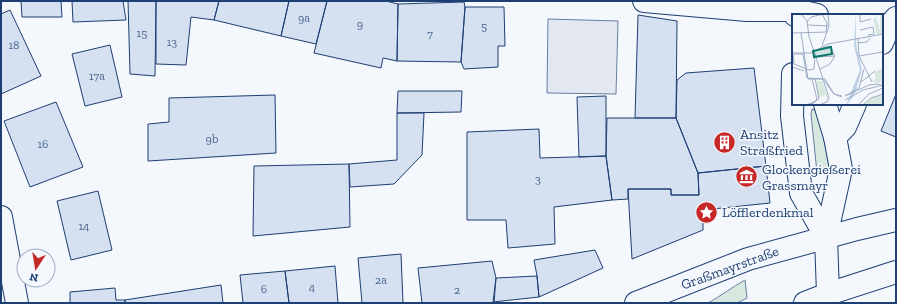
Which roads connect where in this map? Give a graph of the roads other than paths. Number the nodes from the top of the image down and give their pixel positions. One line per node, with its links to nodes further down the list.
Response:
1 (644, 1): 2 (main road)
2 (795, 10): 3 (main road)
3 (813, 14)
4 (792, 105): 10 (main road)
5 (825, 105): 7 (main road)
6 (855, 105): 7 (main road)
7 (835, 137): 10 (main road)
8 (1, 217): 13 (main road)
9 (896, 220): 10 (main road, Graßmayrstraße)
10 (826, 237): 12 (main road); 14 (main road, Graßmayrstraße)
11 (896, 272): 12 (main road)
12 (828, 294): 15 (main road)
13 (18, 303)
14 (636, 303)
15 (805, 303)

